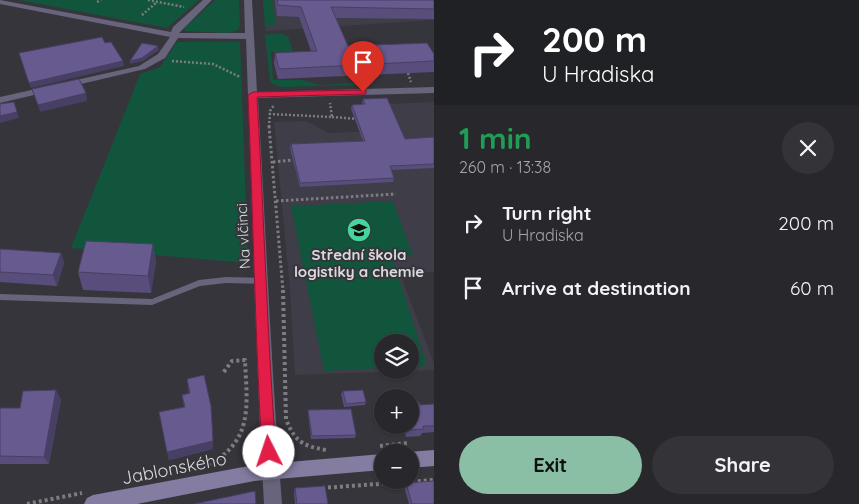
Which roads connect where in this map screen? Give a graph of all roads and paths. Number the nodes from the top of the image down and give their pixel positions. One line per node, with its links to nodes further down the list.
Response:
1 (100, 0): 7 (path)
2 (148, 0): 5 (path)
3 (208, 0): 8 (street)
4 (248, 0): 11 (street, Na vlčinci)
5 (158, 1): 8 (path); 9 (path)
6 (0, 2): 10 (street)
7 (97, 2)
8 (197, 10): 10 (street)
9 (142, 15)
10 (175, 35): 11 (street); 12 (street)
11 (249, 36): 15 (street, Na vlčinci)
12 (157, 61): 15 (path); 18 (street)
13 (408, 73): 14 (path)
14 (403, 84)
15 (252, 89): 16 (street); 27 (street, Na vlčinci)
16 (434, 90)
17 (329, 98): 21 (path)
18 (0, 100)
19 (278, 102): 20 (path)
20 (269, 114): 21 (path); 24 (path)
21 (332, 117): 22 (path)
22 (360, 120)
23 (293, 160): 24 (path)
24 (273, 162): 26 (path)
25 (396, 194): 26 (path)
26 (276, 201): 32 (path)
27 (262, 281): 28 (lane); 37 (street, Na vlčinci)
28 (0, 297)
29 (223, 372): 36 (path)
30 (415, 443): 31 (path)
31 (402, 444)
32 (331, 450)
33 (434, 458): 34 (street)
34 (419, 459)
35 (374, 463): 37 (street, Jablonského)
36 (202, 467)
37 (270, 471): 40 (street, Jablonského); 42 (street, Na vlčinci)
38 (434, 480): 39 (path)
39 (312, 488)
40 (93, 498): 41 (path)
41 (27, 504)
42 (274, 504)

